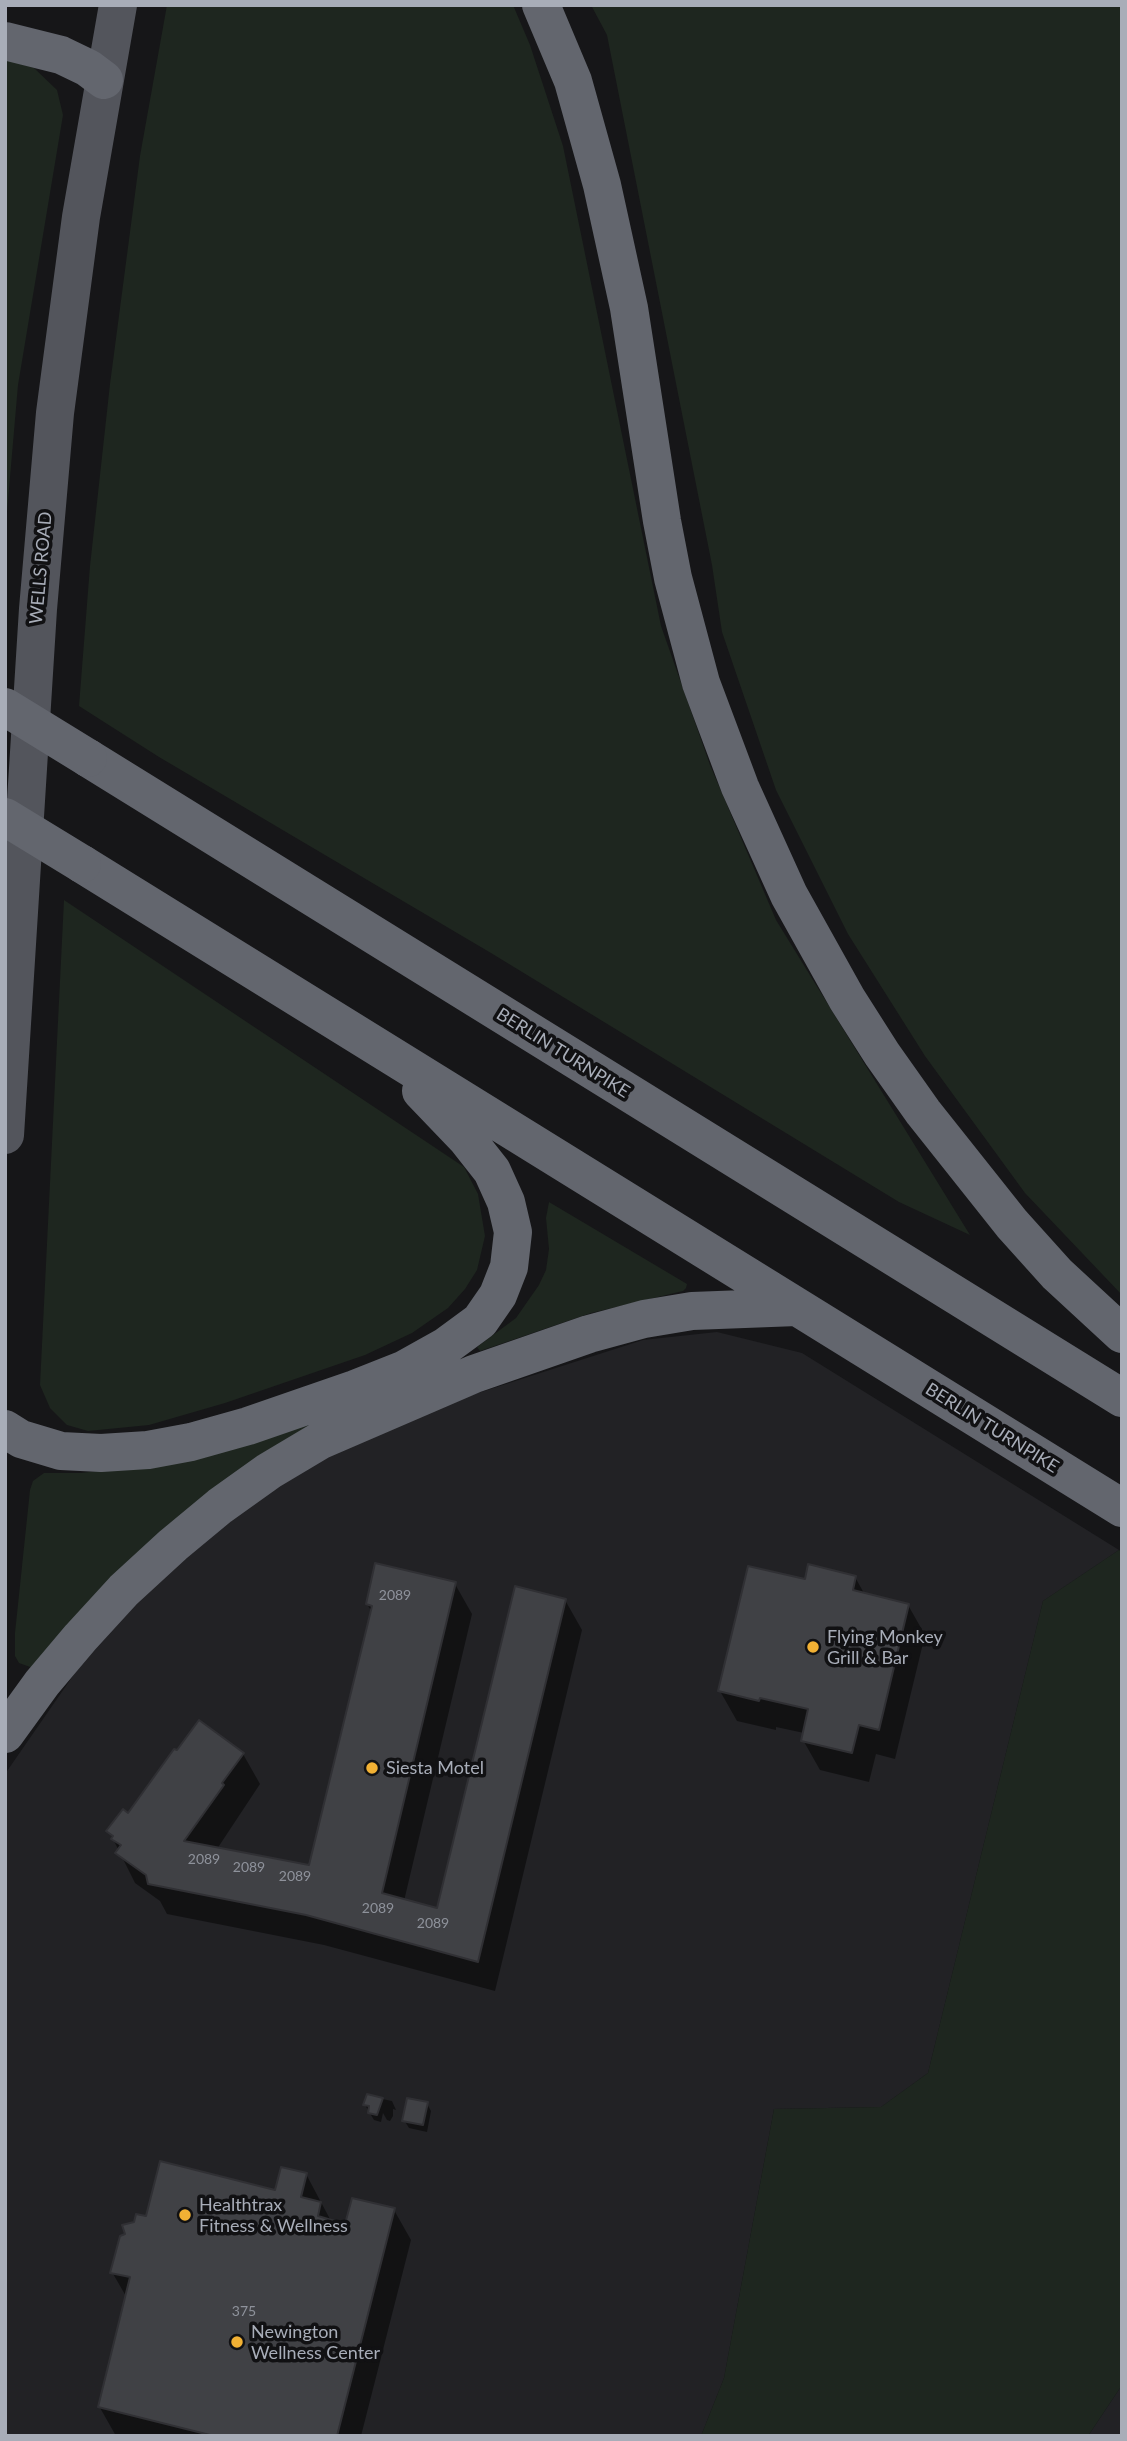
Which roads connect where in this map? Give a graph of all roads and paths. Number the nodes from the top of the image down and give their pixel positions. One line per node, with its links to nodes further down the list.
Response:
1 (118, 5): 4 (main road, WELLS ROAD)
2 (541, 5): 10 (highway)
3 (5, 41): 4 (highway)
4 (104, 80): 8 (main road, WELLS ROAD)
5 (5, 707): 12 (highway, BERLIN TURNPIKE, bridge)
6 (5, 817): 7 (highway, BERLIN TURNPIKE, bridge)
7 (371, 1044): 9 (highway, BERLIN TURNPIKE); 11 (highway)
8 (5, 1135)
9 (797, 1307): 11 (highway); 14 (highway, BERLIN TURNPIKE)
10 (1122, 1334)
11 (410, 1384): 13 (highway); 15 (highway)
12 (1122, 1398)
13 (5, 1429)
14 (1122, 1508)
15 (5, 1734)

